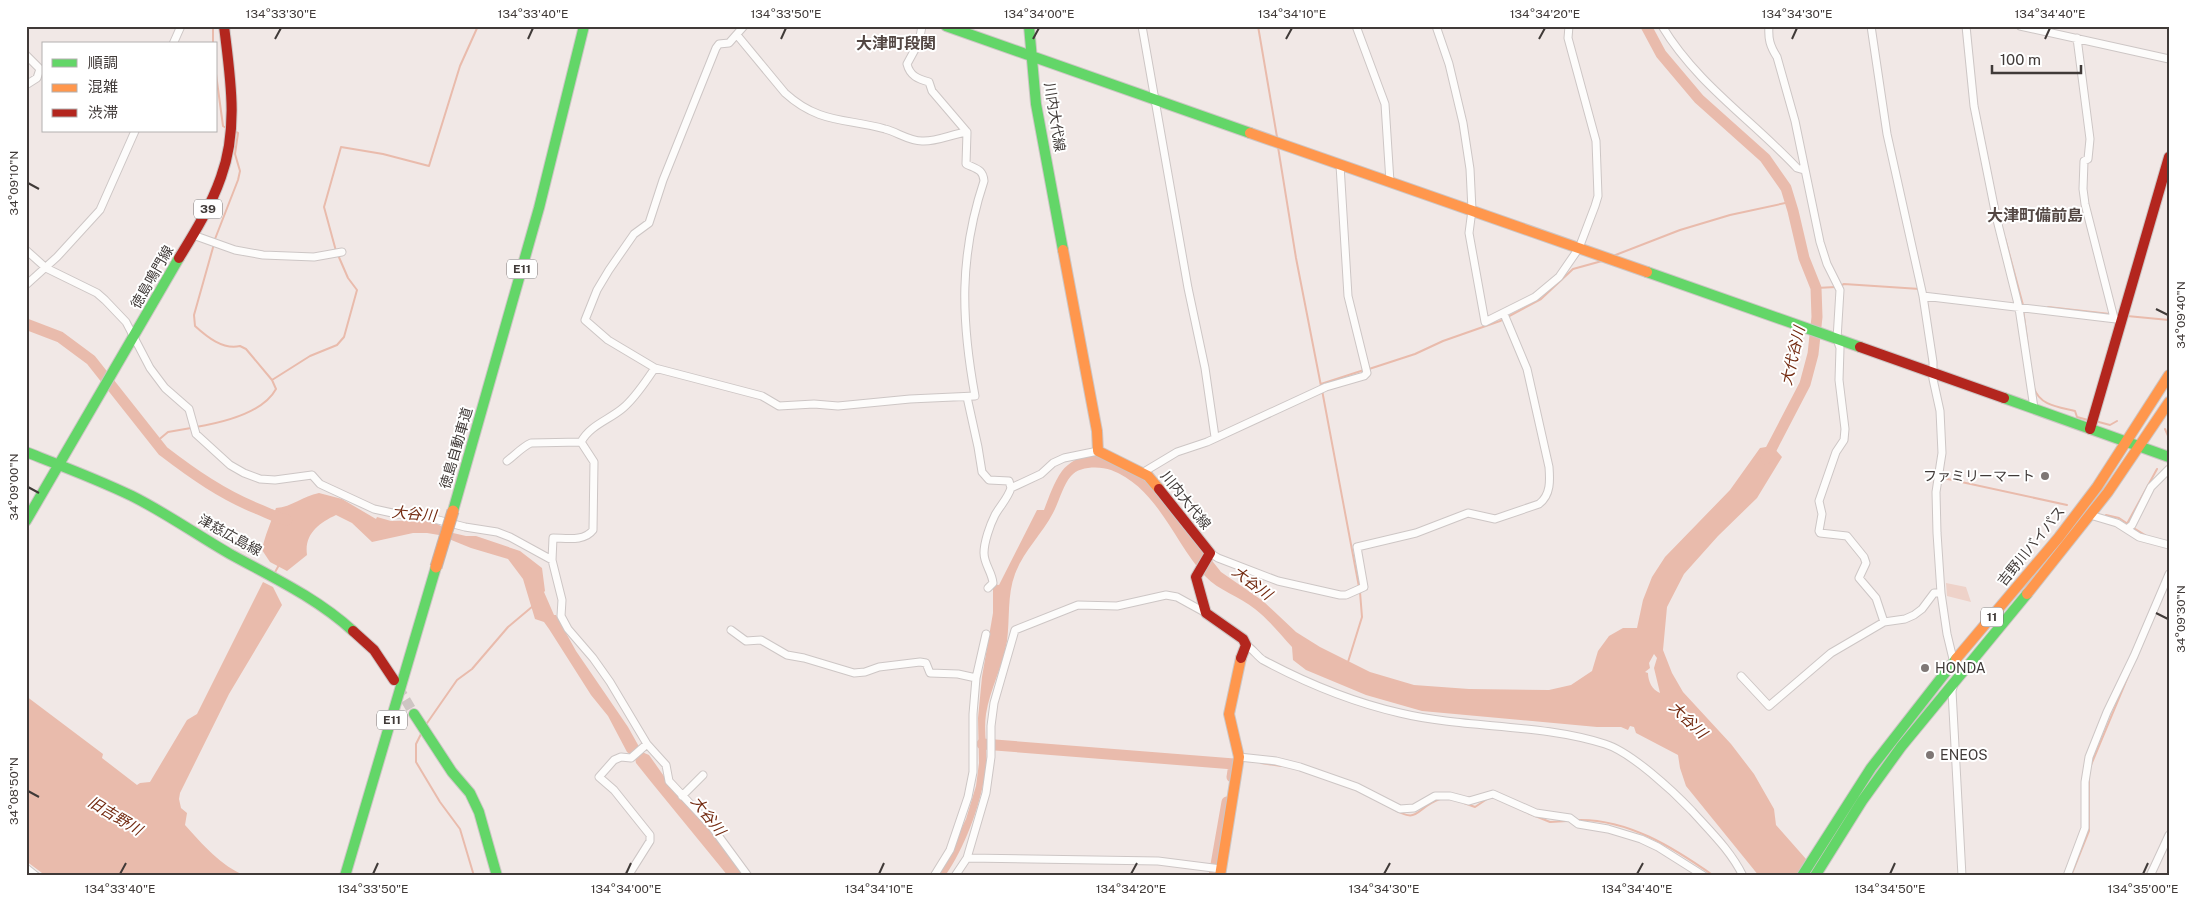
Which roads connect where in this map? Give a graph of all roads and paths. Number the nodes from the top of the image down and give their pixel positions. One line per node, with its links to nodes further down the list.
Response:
1 (181, 26): 19 (street)
2 (224, 26): 32 (main road, 徳島鳴門線 / 39)
3 (584, 26): 92 (main road, 徳島自動車道 / E11, bridge)
4 (744, 26): 17 (street)
5 (922, 26): 26 (street)
6 (946, 26): 21 (main road)
7 (1029, 26): 21 (main road, 川内大代線)
8 (1142, 26): 24 (street)
9 (1356, 26): 30 (street)
10 (1436, 26): 31 (street)
11 (1569, 26): 33 (street)
12 (1769, 26): 29 (street)
13 (1871, 26): 38 (street)
14 (1966, 26): 39 (street)
15 (2020, 26): 18 (street)
16 (1663, 27): 29 (street)
17 (738, 35): 26 (street); 44 (street)
18 (2077, 38): 22 (street); 41 (street)
19 (174, 42)
20 (26, 55): 23 (street)
21 (1032, 57): 24 (main road); 55 (main road, 川内大代線)
22 (2169, 59)
23 (26, 85)
24 (1155, 99): 28 (main road); 51 (street)
25 (135, 132): 36 (street)
26 (967, 132): 47 (street)
27 (2169, 157): 41 (main road)
28 (1340, 165): 30 (main road); 51 (street)
29 (1804, 170): 43 (street)
30 (1390, 182): 31 (main road)
31 (1472, 210): 33 (main road); 40 (street)
32 (193, 234): 35 (street); 42 (main road, 徳島鳴門線 / 39)
33 (1579, 248): 40 (street); 43 (main road)
34 (26, 250): 36 (street)
35 (338, 253)
36 (46, 268): 37 (street); 42 (street)
37 (26, 285)
38 (1923, 296): 39 (street); 45 (street)
39 (2019, 308): 41 (street); 49 (street)
40 (1504, 314): 67 (street)
41 (2117, 320): 50 (main road)
42 (135, 336): 59 (main road, 徳島鳴門線 / 39); 68 (street)
43 (1834, 337): 45 (main road); 73 (street)
44 (655, 368): 47 (street); 52 (street)
45 (1932, 372): 49 (main road); 71 (street)
46 (2169, 375): 53 (main road, 吉野川バイパス / 11)
47 (967, 397): 62 (street)
48 (2169, 402): 54 (main road, 吉野川バイパス / 11)
49 (2034, 408): 50 (main road)
50 (2090, 429): 53 (main road)
51 (1215, 437): 61 (street)
52 (581, 442): 58 (street); 68 (street)
53 (2128, 442): 54 (main road); 77 (main road, 吉野川バイパス / 11)
54 (2141, 447): 57 (main road); 63 (main road, 吉野川バイパス / 11)
55 (1093, 451): 61 (main road, 川内大代線); 62 (street)
56 (26, 452): 59 (main road, 津慈広島線)
57 (2169, 457)
58 (507, 460)
59 (60, 464): 64 (main road, 徳島鳴門線 / 39); 81 (main road, 津慈広島線)
60 (2169, 469): 65 (street)
61 (1142, 473): 67 (main road, 川内大代線)
62 (1011, 488): 70 (street)
63 (2090, 515): 65 (street); 80 (main road, 吉野川バイパス / 11)
64 (26, 520)
65 (2129, 527): 66 (street)
66 (2169, 545)
67 (1209, 554): 72 (main road)
68 (552, 560): 83 (street)
69 (2169, 574): 104 (street)
70 (988, 588)
71 (1941, 593): 73 (street); 77 (street)
72 (1206, 613): 76 (main road); 88 (street)
73 (1884, 622): 78 (street)
74 (731, 630): 79 (street)
75 (986, 634): 79 (street)
76 (1246, 645): 84 (main road); 100 (street)
77 (1949, 668): 80 (street); 89 (main road, 吉野川バイパス / 11)
78 (1741, 676)
79 (976, 678): 97 (street)
80 (1957, 678): 89 (main road, 吉野川バイパス / 11); 103 (street)
81 (394, 680)
82 (414, 714): 94 (main road)
83 (644, 746): 86 (street); 95 (street)
84 (1239, 757): 91 (main road); 99 (street)
85 (703, 775): 86 (street)
86 (682, 796): 96 (street)
87 (2169, 835): 105 (street)
88 (966, 858): 91 (street); 98 (street)
89 (1818, 861): 101 (main road, 吉野川バイパス / 11); 102 (main road, 吉野川バイパス / 11)
90 (26, 868): 93 (street)
91 (1220, 873)
92 (346, 874)
93 (36, 876)
94 (497, 876)
95 (628, 876)
96 (748, 876)
97 (934, 876)
98 (955, 876)
99 (1704, 876)
100 (1743, 876)
101 (1802, 876)
102 (1815, 876)
103 (1962, 876)
104 (2067, 876)
105 (2150, 876)

